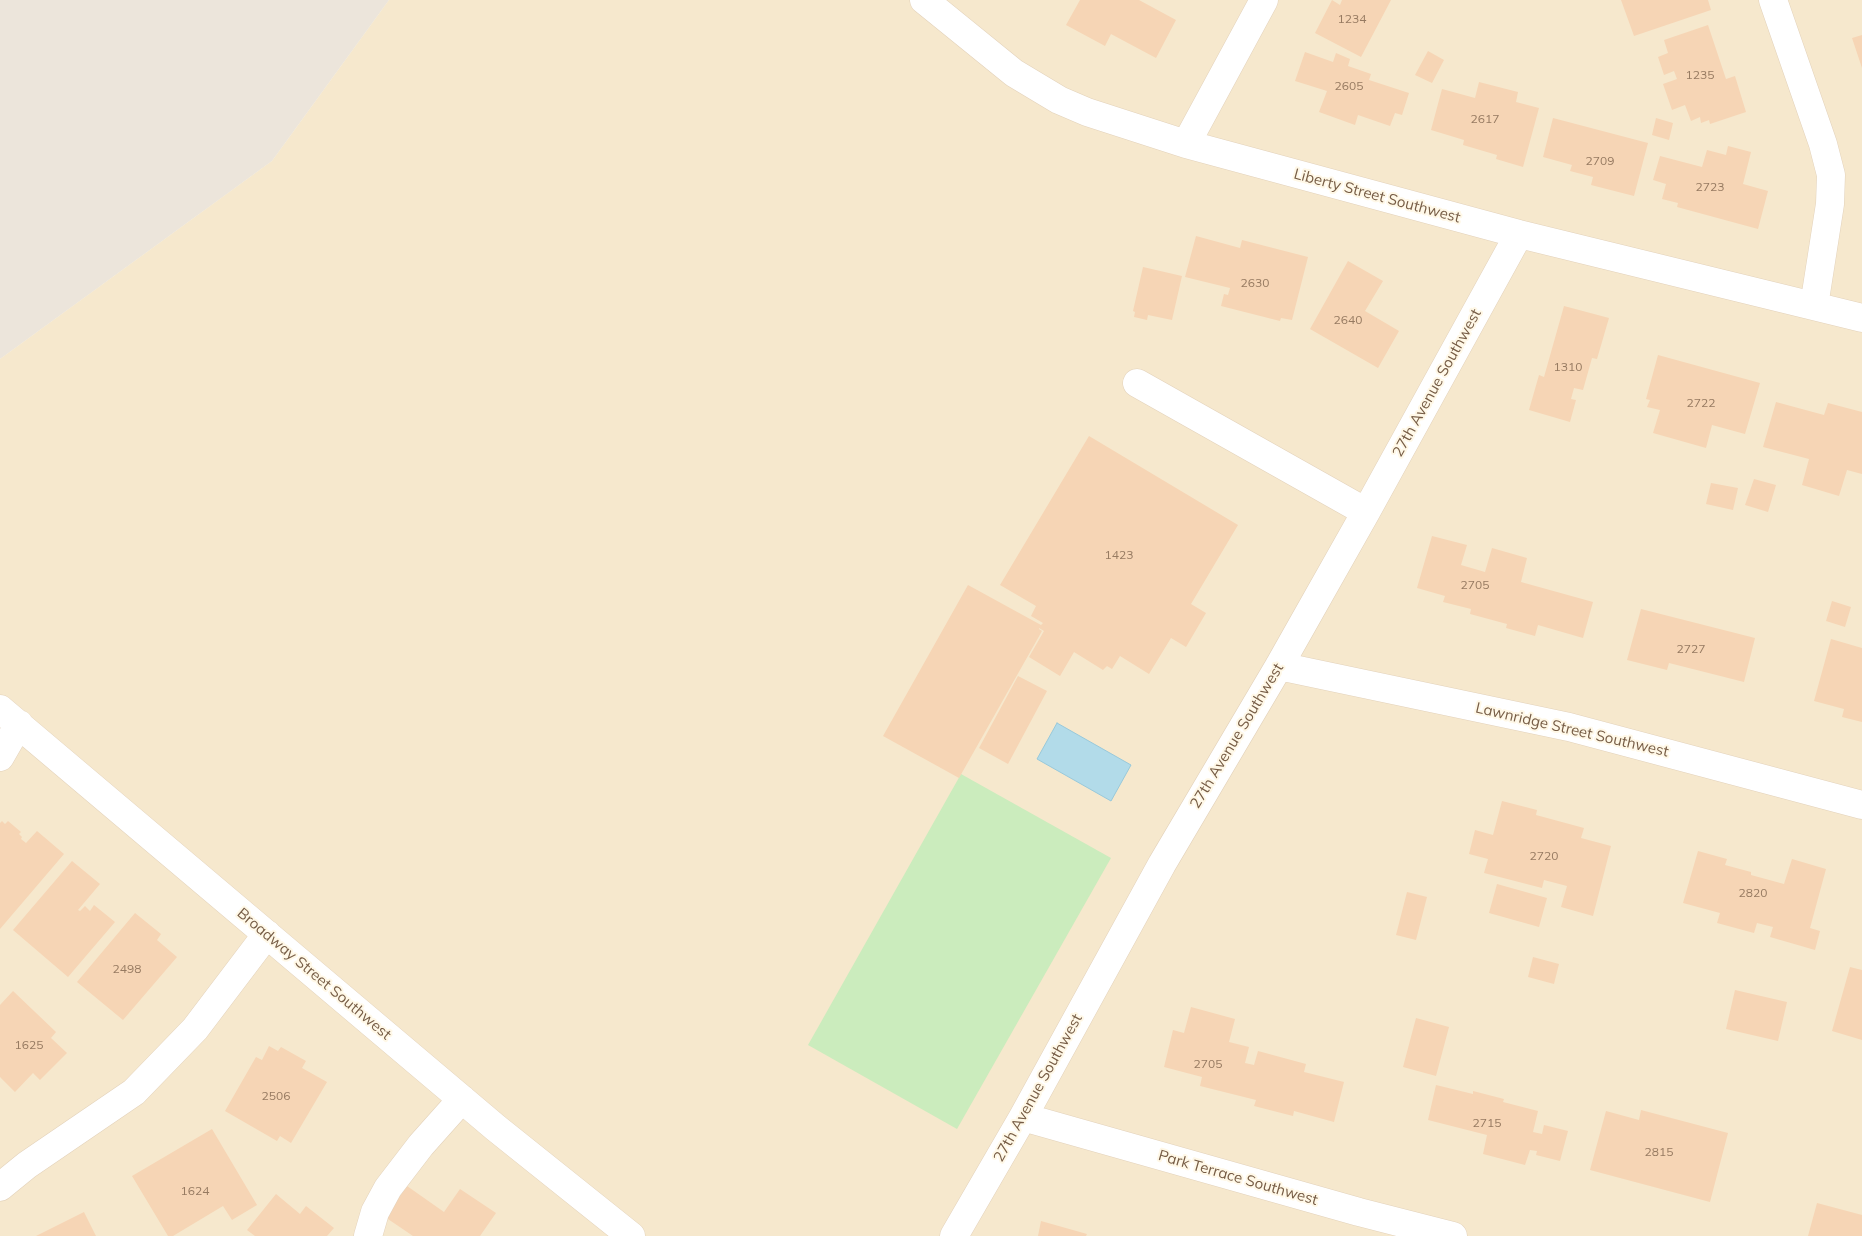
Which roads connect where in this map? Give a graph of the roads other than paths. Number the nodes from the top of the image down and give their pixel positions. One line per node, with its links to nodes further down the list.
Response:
1 (924, 0): 4 (street, Liberty Street Southwest)
2 (1264, 0): 4 (street)
3 (1773, 0): 6 (street)
4 (1186, 144): 5 (street, Liberty Street Southwest)
5 (1519, 234): 6 (street, Liberty Street Southwest); 9 (street, 27th Avenue Southwest)
6 (1814, 306): 7 (street, Liberty Street Southwest)
7 (1862, 318)
8 (1137, 383): 9 (street)
9 (1366, 512): 10 (street, 27th Avenue Southwest)
10 (1279, 666): 13 (street, Lawnridge Street Southwest); 16 (street, 27th Avenue Southwest)
11 (9, 717): 12 (street); 14 (street, Broadway Street Southwest)
12 (0, 757)
13 (1862, 805)
14 (267, 934): 15 (street, Broadway Street Southwest); 17 (street)
15 (462, 1098): 18 (street); 19 (street, Broadway Street Southwest)
16 (1023, 1116): 20 (street, 27th Avenue Southwest); 21 (street, Park Terrace Southwest)
17 (0, 1187)
18 (368, 1236)
19 (630, 1236)
20 (954, 1236)
21 (1453, 1236)

